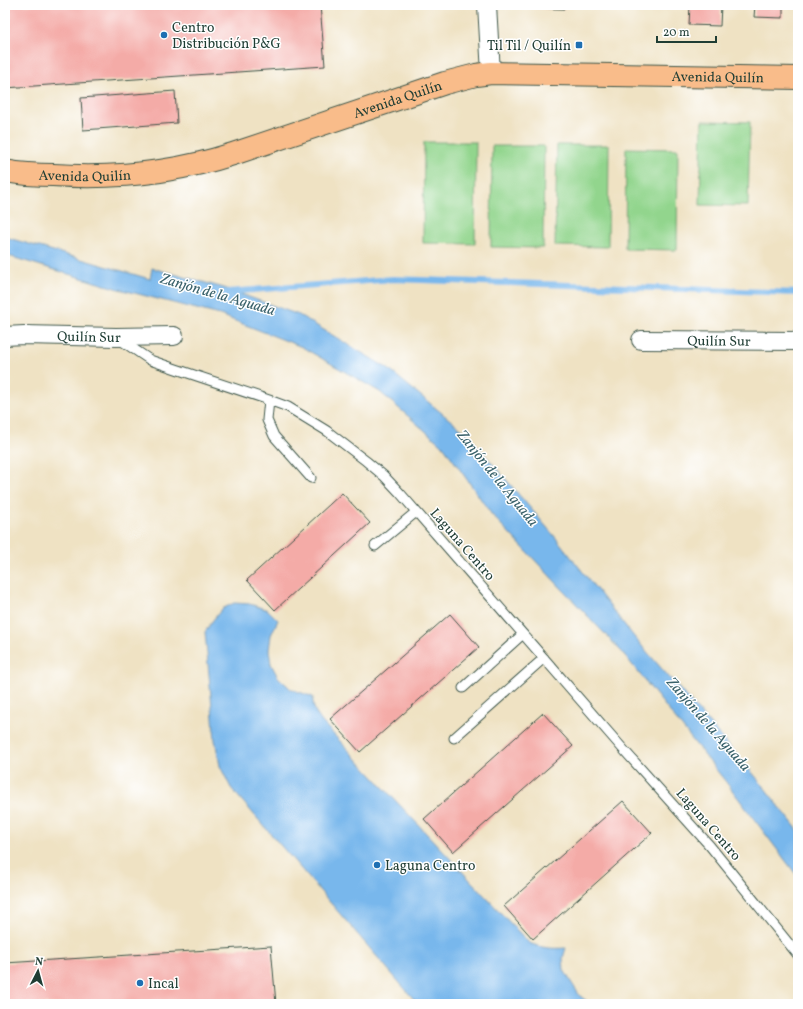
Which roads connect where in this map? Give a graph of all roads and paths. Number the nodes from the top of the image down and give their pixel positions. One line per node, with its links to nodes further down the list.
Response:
1 (487, 5): 2 (street)
2 (491, 73): 3 (main road, Avenida Quilín); 4 (main road, Avenida Quilín)
3 (798, 78)
4 (5, 171)
5 (5, 336): 7 (street, Quilín Sur)
6 (174, 336): 7 (street, Quilín Sur)
7 (116, 337): 10 (lane, Laguna Centro)
8 (641, 340): 9 (street, Quilín Sur)
9 (798, 341)
10 (269, 400): 11 (lane); 12 (lane, Laguna Centro)
11 (311, 478)
12 (416, 512): 13 (lane); 14 (lane, Laguna Centro)
13 (375, 546)
14 (523, 634): 15 (lane, Laguna Centro); 16 (lane)
15 (544, 658): 17 (lane); 18 (lane, Laguna Centro)
16 (463, 688)
17 (454, 738)
18 (798, 954)

